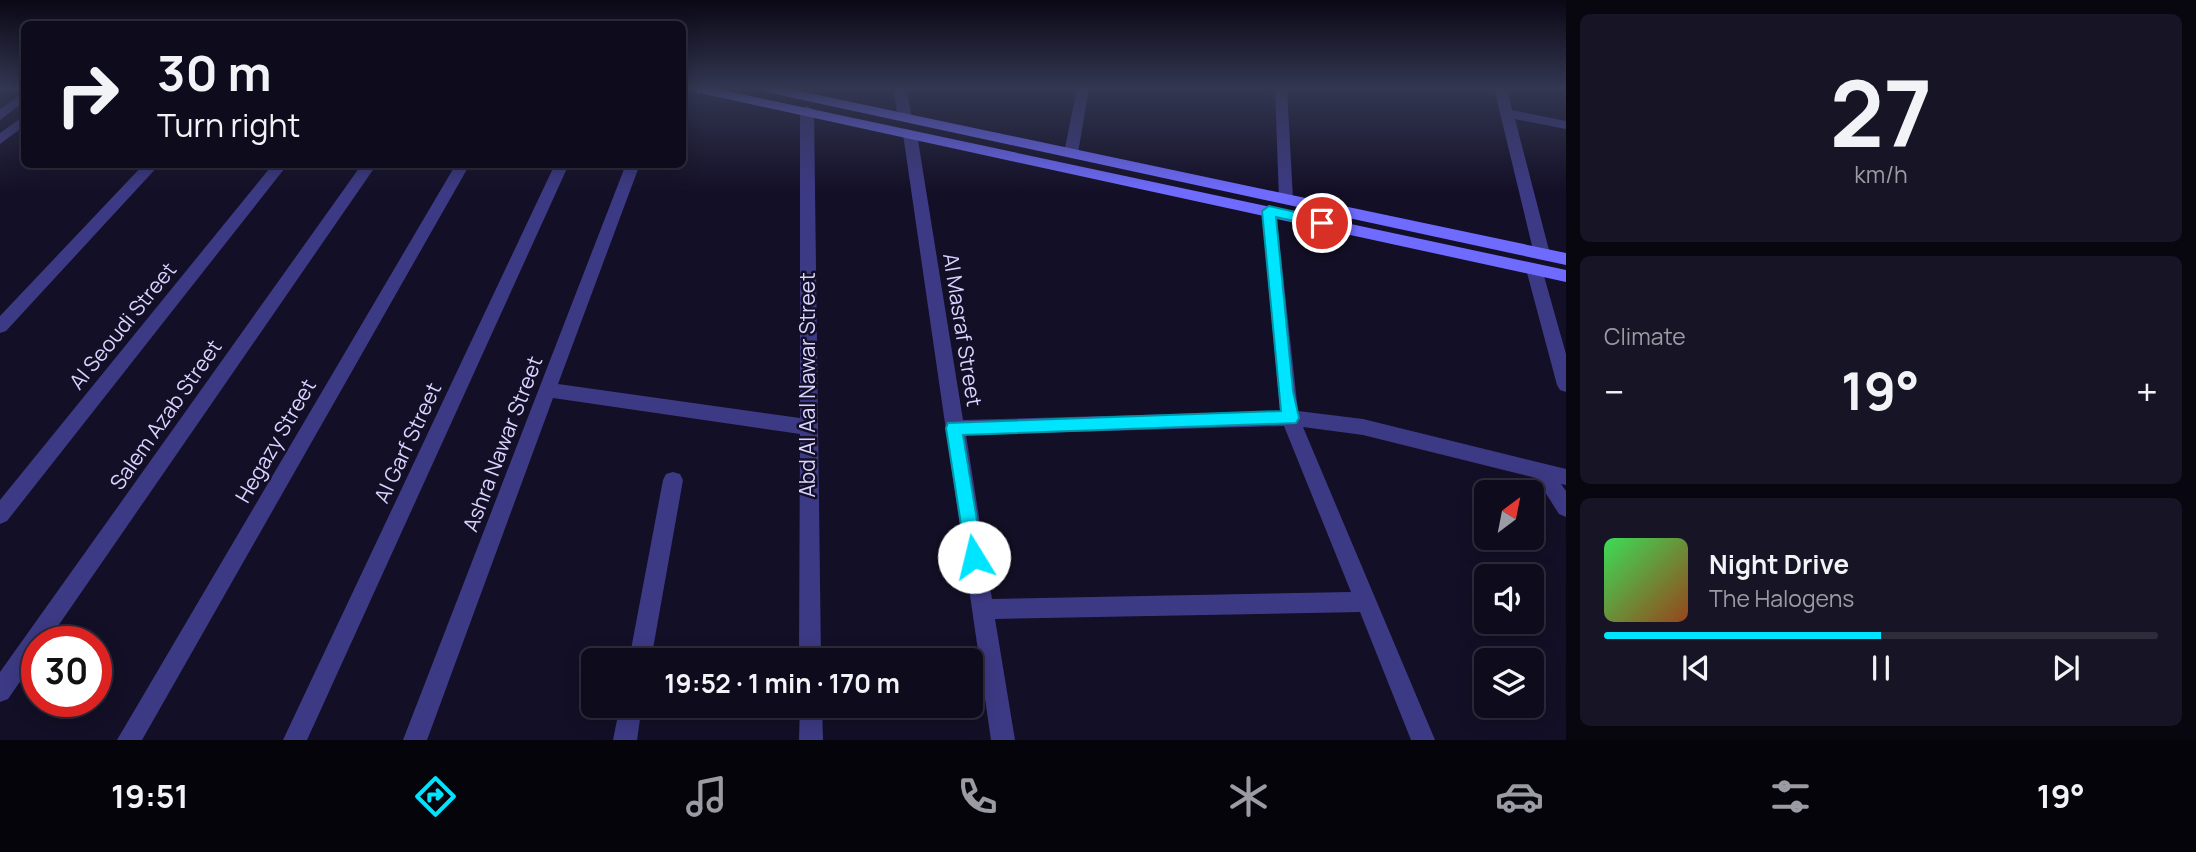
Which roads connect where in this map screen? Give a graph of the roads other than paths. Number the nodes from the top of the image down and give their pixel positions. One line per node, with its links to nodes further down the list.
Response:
1 (21, 123): 9 (street)
2 (807, 123): 26 (street, Abd Al Aal Nawar Street)
3 (891, 123): 8 (main road)
4 (898, 123): 8 (main road)
5 (1076, 123): 10 (street)
6 (1283, 123): 17 (street)
7 (1508, 123): 20 (street)
8 (907, 125): 10 (main road); 18 (main road); 27 (street, Al Masraf Street)
9 (0, 140)
10 (1070, 153): 17 (main road)
11 (149, 168): 22 (street)
12 (278, 168): 32 (street, Al Seoudi Street)
13 (367, 168): 37 (street, Salem Azab Street)
14 (461, 168): 40 (street, Hegazy Street)
15 (560, 168): 41 (street, Al Garf Street)
16 (631, 168): 24 (street, Ashra Nawar Street)
17 (1286, 199): 20 (main road)
18 (1269, 211): 20 (main road); 25 (street)
19 (1566, 259): 20 (main road)
20 (1538, 261): 21 (main road); 23 (street)
21 (1566, 276)
22 (0, 327)
23 (1566, 385)
24 (548, 390): 26 (street); 42 (street, Ashra Nawar Street)
25 (1290, 418): 27 (street); 28 (street); 33 (street)
26 (807, 427): 36 (street, Abd Al Aal Nawar Street)
27 (954, 428): 34 (street, Al Masraf Street)
28 (1542, 471): 29 (street); 31 (street)
29 (1566, 477)
30 (673, 480): 35 (street)
31 (1566, 508)
32 (0, 515)
33 (1366, 602): 34 (street); 46 (street)
34 (982, 609): 45 (street, Al Masraf Street)
35 (642, 648)
36 (810, 648)
37 (0, 691)
38 (629, 718): 43 (street)
39 (811, 718): 44 (street)
40 (129, 740)
41 (295, 740)
42 (415, 740)
43 (625, 740)
44 (811, 740)
45 (1003, 740)
46 (1423, 740)

